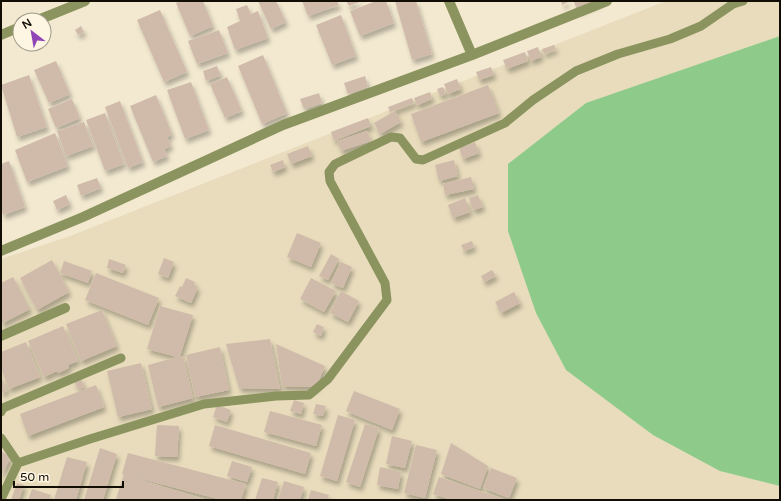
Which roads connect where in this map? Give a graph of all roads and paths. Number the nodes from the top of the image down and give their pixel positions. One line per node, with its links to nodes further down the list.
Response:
1 (85, 1): 5 (street)
2 (449, 1): 8 (street)
3 (607, 1): 8 (street)
4 (743, 1): 15 (lane)
5 (52, 14)
6 (12, 30): 7 (street)
7 (1, 35)
8 (472, 55): 9 (street)
9 (1, 251)
10 (65, 308): 11 (street)
11 (1, 336)
12 (121, 358): 13 (lane)
13 (1, 412)
14 (1, 438): 15 (lane)
15 (18, 463): 16 (lane)
16 (1, 499)

